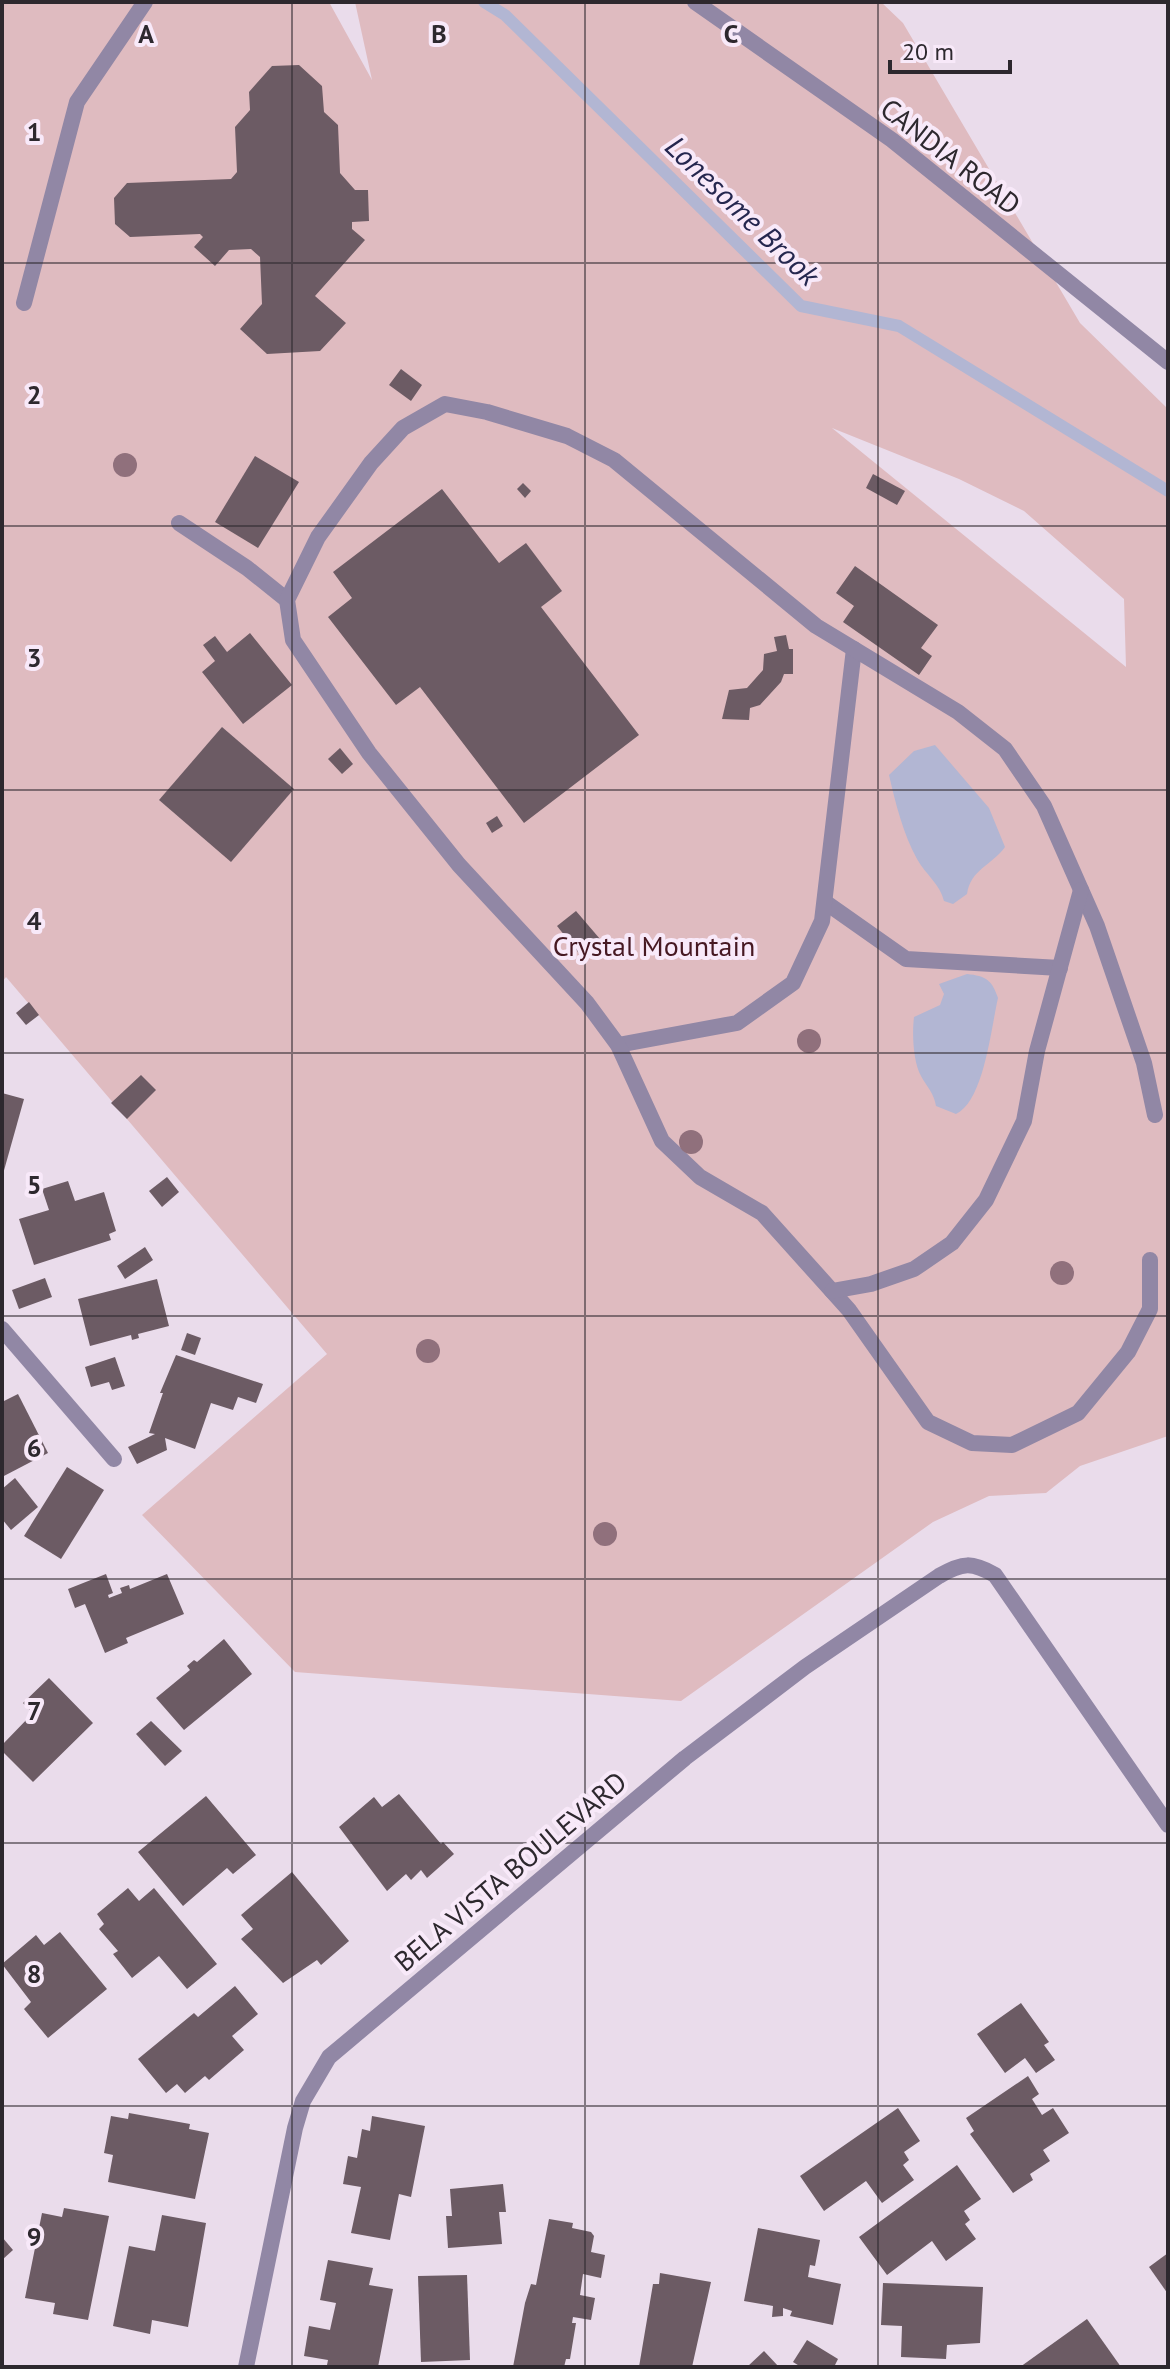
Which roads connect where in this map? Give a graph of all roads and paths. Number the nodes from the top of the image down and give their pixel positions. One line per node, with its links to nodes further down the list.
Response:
1 (145, 2): 3 (street)
2 (695, 2): 4 (street, CANDIA ROAD)
3 (24, 303)
4 (1168, 362)
5 (179, 523): 6 (street)
6 (287, 600): 7 (street); 11 (street)
7 (854, 649): 8 (street); 9 (street)
8 (1081, 890): 10 (street); 12 (street)
9 (825, 902): 10 (street); 11 (street)
10 (1060, 968): 14 (street)
11 (618, 1045): 14 (street)
12 (1155, 1115)
13 (1150, 1260): 14 (street)
14 (832, 1291)
15 (2, 1329): 16 (street)
16 (114, 1459)
17 (1168, 1825): 18 (street, BELA VISTA BOULEVARD)
18 (246, 2367)

